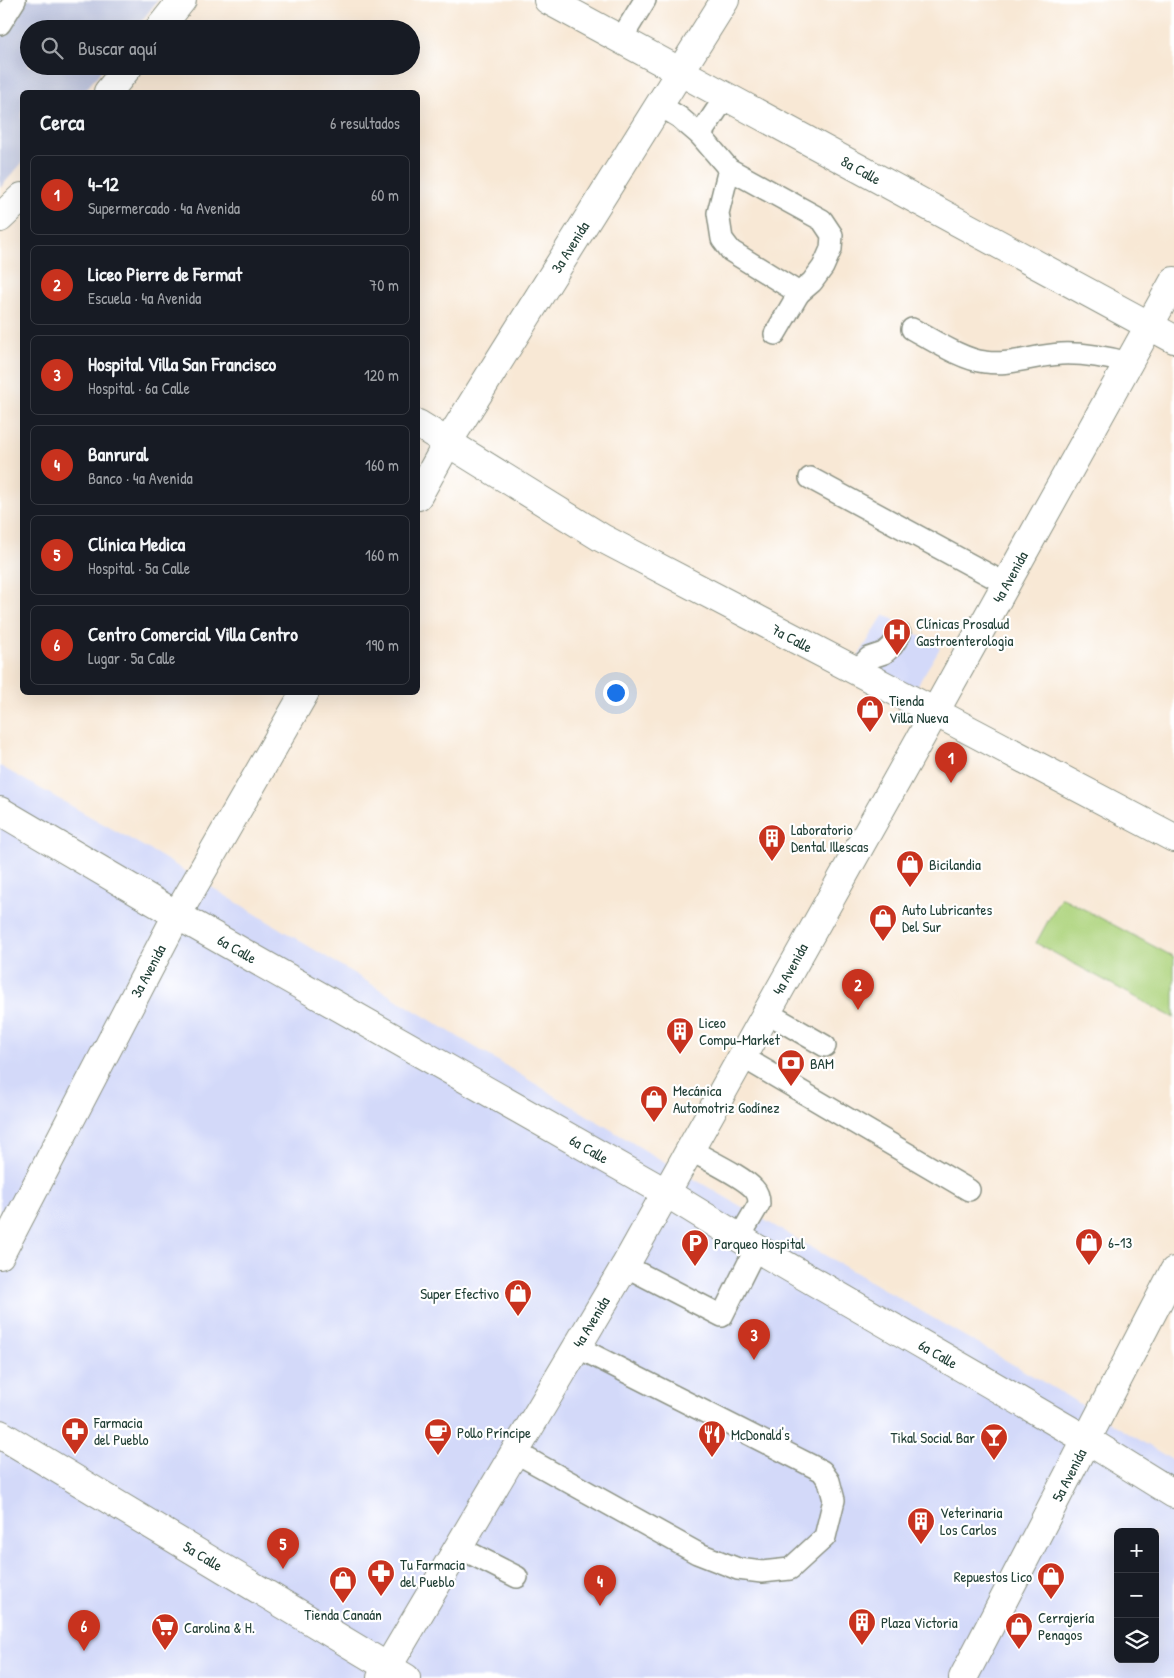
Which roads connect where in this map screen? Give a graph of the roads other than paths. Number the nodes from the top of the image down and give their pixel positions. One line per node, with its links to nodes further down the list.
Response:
1 (15, 0): 7 (lane)
2 (182, 0): 6 (street)
3 (548, 0): 8 (street, 8a Calle)
4 (645, 0): 8 (lane)
5 (725, 0): 9 (street, 3a Avenida)
6 (166, 20)
7 (0, 24)
8 (622, 39): 9 (street, 8a Calle)
9 (680, 71): 12 (street, 8a Calle); 13 (street, 3a Avenida)
10 (122, 75): 11 (street)
11 (110, 90)
12 (726, 96): 14 (lane); 20 (street, 8a Calle)
13 (659, 105): 14 (lane); 26 (street, 3a Avenida)
14 (700, 135): 15 (lane)
15 (729, 169): 19 (lane); 19 (lane)
16 (20, 199): 17 (street)
17 (0, 218)
18 (1174, 281): 20 (street, 4a Avenida)
19 (799, 293): 22 (lane)
20 (1148, 327): 23 (street, 8a Calle); 24 (street, 4a Avenida)
21 (912, 329): 24 (lane)
22 (775, 334)
23 (1174, 339)
24 (1128, 363): 29 (street, 4a Avenida)
25 (420, 425): 26 (street, 7a Calle)
26 (448, 442): 28 (street, 3a Avenida); 31 (street, 7a Calle)
27 (810, 478): 29 (lane)
28 (420, 492)
29 (1006, 584): 33 (street, 4a Avenida)
30 (900, 634): 31 (lane)
31 (856, 671): 33 (street, 7a Calle)
32 (302, 695): 36 (street, 3a Avenida)
33 (935, 712): 35 (street, 7a Calle); 37 (street, 4a Avenida)
34 (0, 811): 36 (street, 6a Calle)
35 (1174, 838)
36 (177, 915): 42 (street, 6a Calle); 44 (street, 3a Avenida)
37 (766, 1012): 38 (lane); 39 (street, 4a Avenida)
38 (825, 1046)
39 (741, 1056): 40 (street, 4a Avenida); 41 (lane)
40 (689, 1150): 42 (street, 4a Avenida); 43 (lane)
41 (969, 1190)
42 (665, 1192): 43 (street, 6a Calle); 45 (street, 4a Avenida)
43 (748, 1243): 45 (lane); 49 (street, 6a Calle)
44 (0, 1255)
45 (625, 1266): 47 (street, 4a Avenida)
46 (1174, 1271): 49 (street, 5a Avenida)
47 (577, 1347): 50 (street, 4a Avenida); 50 (lane)
48 (0, 1434): 54 (street, 5a Calle)
49 (1087, 1440): 51 (street, 6a Calle); 55 (street, 5a Avenida)
50 (515, 1452): 52 (street, 4a Avenida)
51 (1174, 1494)
52 (458, 1547): 53 (lane); 54 (street, 4a Avenida)
53 (517, 1577)
54 (391, 1674)
55 (963, 1678)

